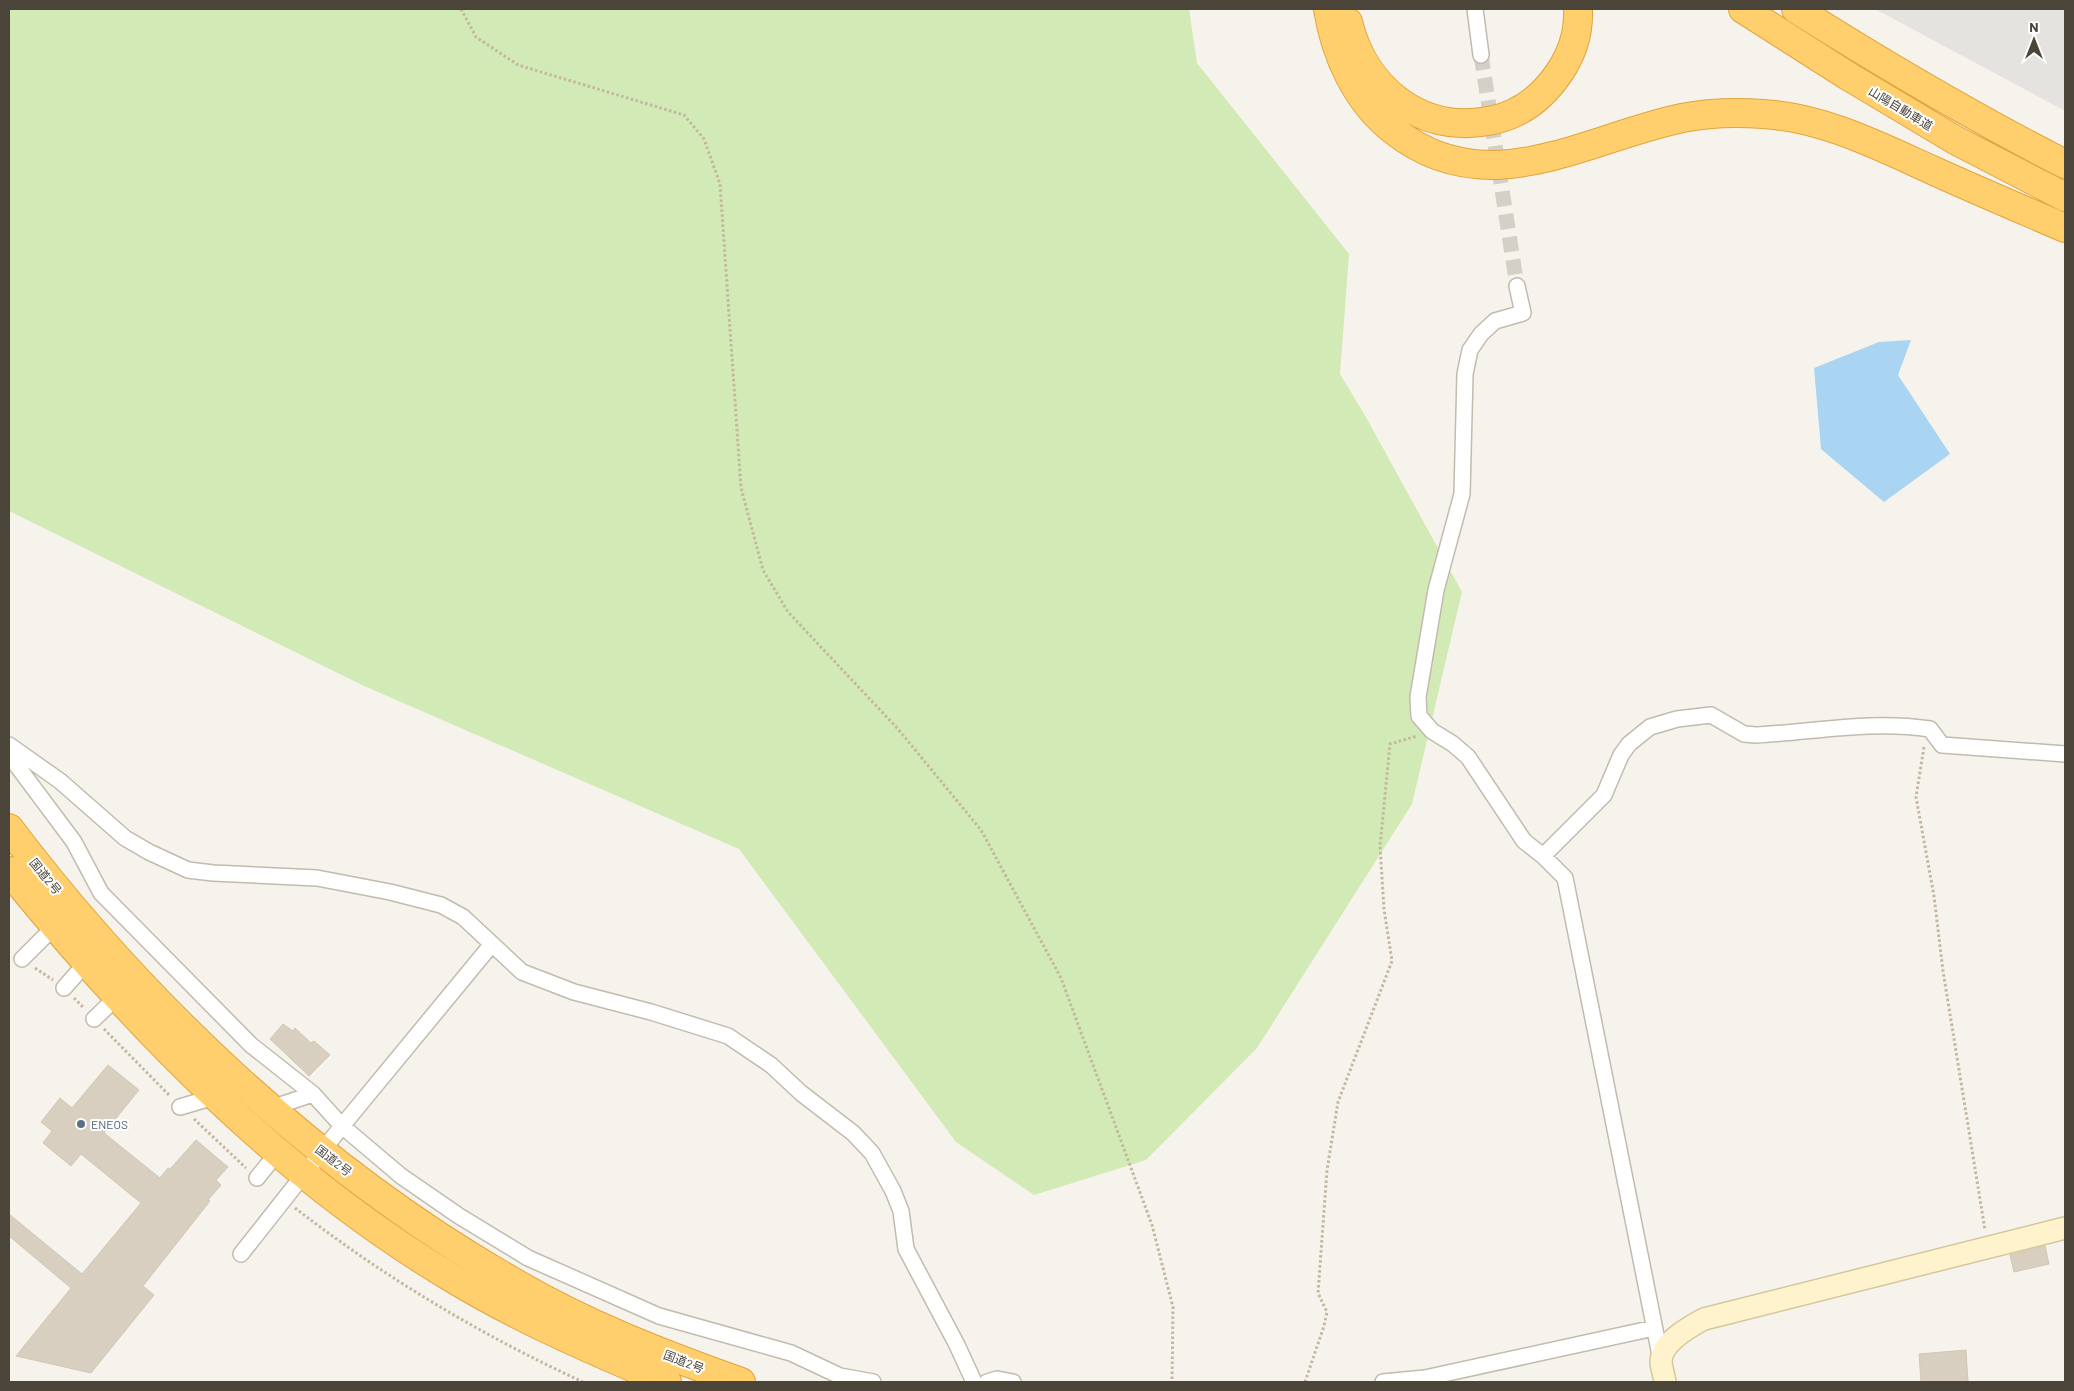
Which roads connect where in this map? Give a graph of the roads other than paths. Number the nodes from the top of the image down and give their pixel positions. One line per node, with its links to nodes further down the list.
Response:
1 (1328, 9): 10 (highway)
2 (1345, 9): 4 (highway)
3 (1475, 9): 7 (street)
4 (1578, 9)
5 (1743, 9): 9 (highway, 山陽自動車道)
6 (1796, 9): 8 (highway)
7 (1481, 55)
8 (2065, 164)
9 (2065, 197)
10 (2065, 228)
11 (1517, 286): 16 (street)
12 (9, 746): 19 (street)
13 (2065, 754): 16 (street)
14 (9, 755): 25 (street)
15 (9, 828): 28 (highway, 国道2号)
16 (1543, 856): 36 (street)
17 (9, 871): 18 (highway, 国道2号)
18 (54, 927): 20 (street); 21 (highway, 国道2号)
19 (492, 944): 29 (street); 41 (street)
20 (22, 958)
21 (86, 963): 22 (street); 23 (highway, 国道2号)
22 (64, 988)
23 (117, 997): 24 (street); 26 (highway, 国道2号)
24 (94, 1019)
25 (314, 1094): 28 (street); 29 (street)
26 (214, 1097): 27 (street); 31 (highway, 国道2号)
27 (180, 1106)
28 (271, 1108): 30 (highway, 国道2号)
29 (342, 1126): 30 (street); 40 (street)
30 (322, 1151): 32 (street); 39 (highway, 国道2号)
31 (278, 1152): 32 (highway, 国道2号); 33 (street)
32 (304, 1175): 35 (street); 38 (highway, 国道2号)
33 (257, 1178)
34 (2065, 1228): 37 (street)
35 (241, 1254)
36 (1654, 1328): 37 (street); 44 (street)
37 (1661, 1360): 45 (street)
38 (667, 1382)
39 (741, 1382)
40 (873, 1382)
41 (974, 1382)
42 (987, 1382): 43 (street)
43 (1013, 1382)
44 (1383, 1382)
45 (1665, 1382)

